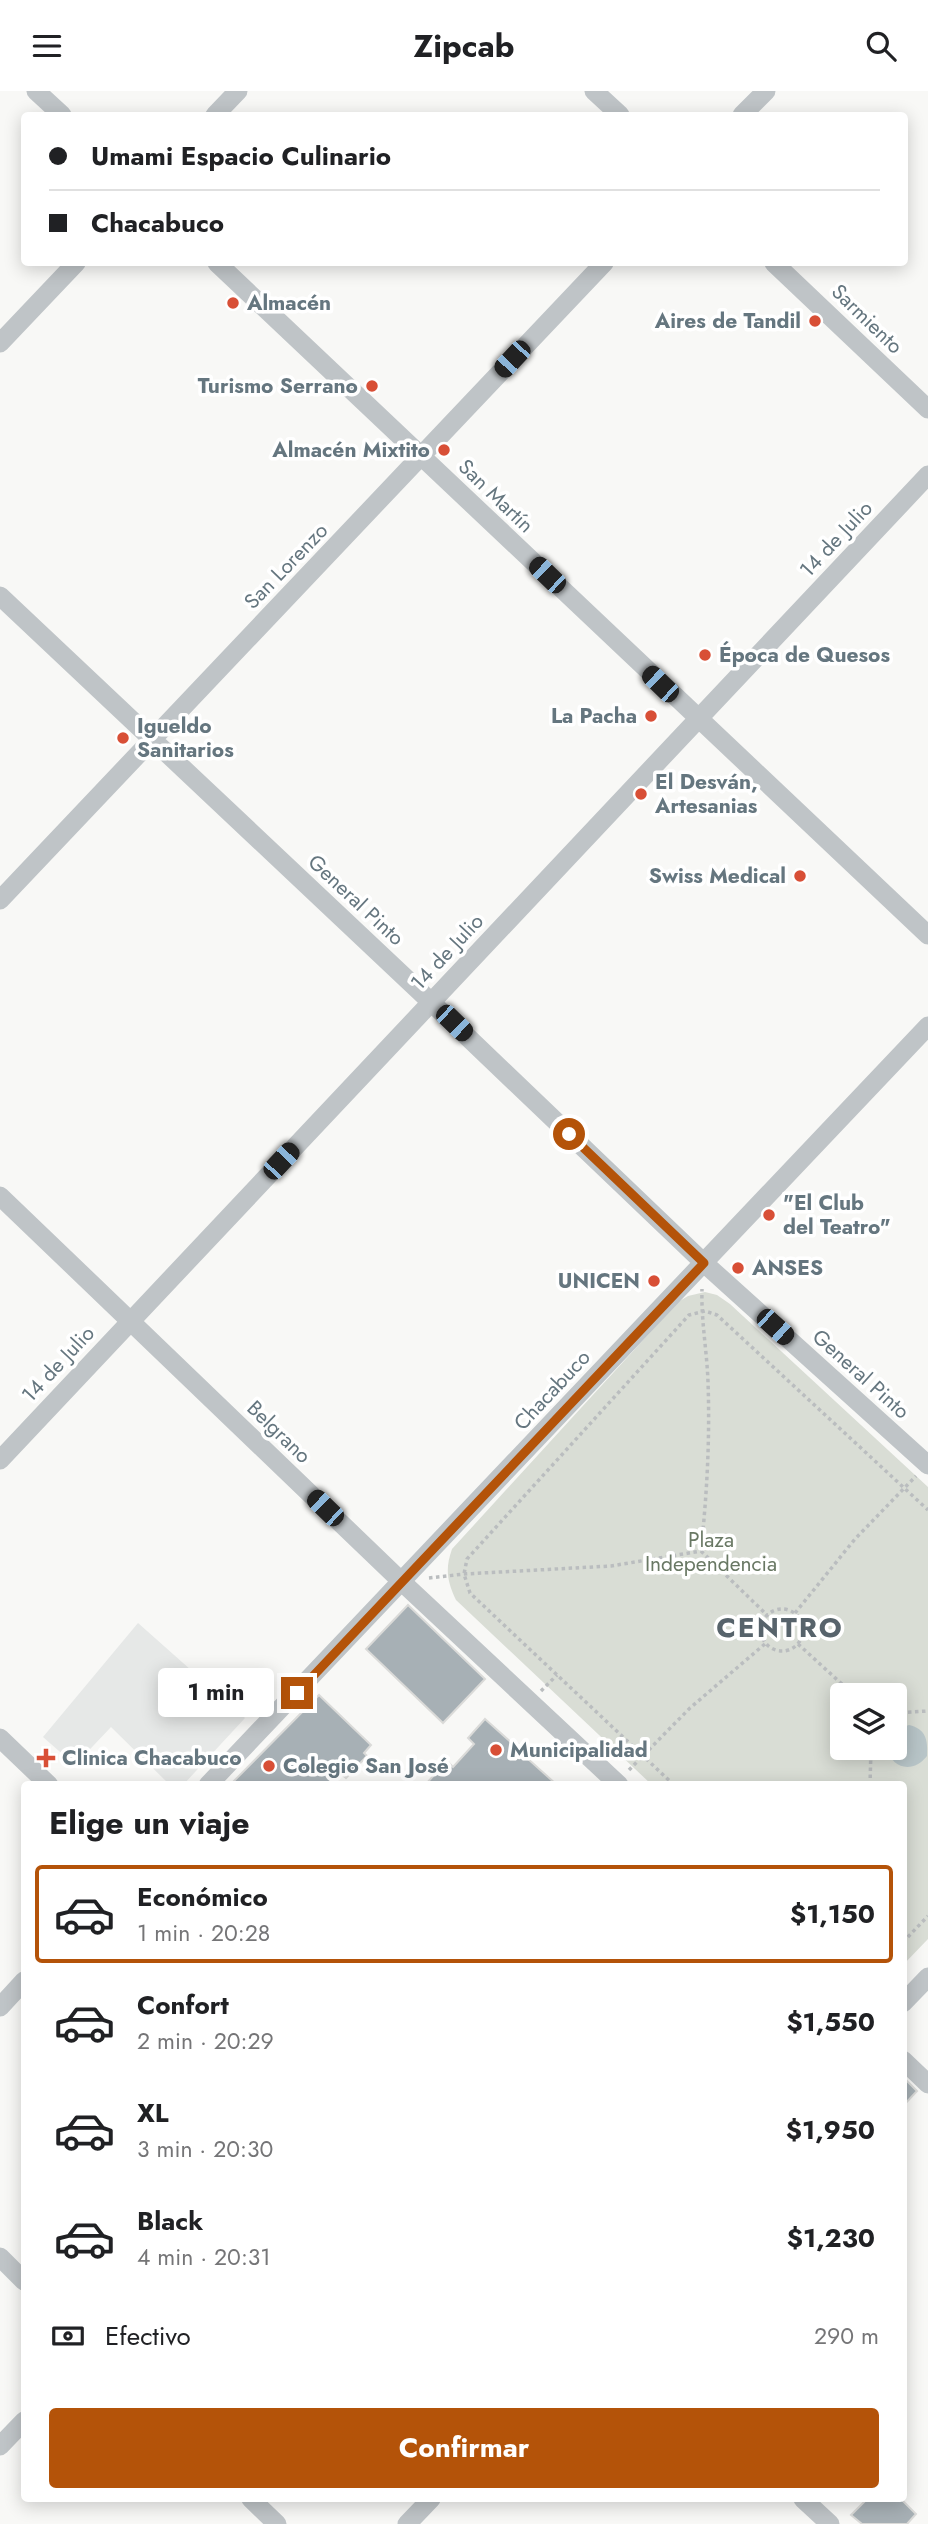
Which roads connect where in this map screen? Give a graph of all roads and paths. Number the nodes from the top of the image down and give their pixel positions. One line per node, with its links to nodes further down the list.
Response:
1 (36, 91): 5 (street)
2 (238, 91): 6 (street)
3 (594, 91): 7 (street)
4 (765, 91): 8 (street)
5 (59, 112)
6 (218, 112)
7 (617, 112)
8 (745, 112)
9 (73, 266): 13 (street)
10 (220, 266): 15 (street, San Martín)
11 (601, 266): 15 (street, San Lorenzo)
12 (777, 266): 14 (street, Sarmiento)
13 (0, 342)
14 (928, 409)
15 (421, 456): 18 (street, San Martín); 19 (street, San Lorenzo)
16 (928, 475): 18 (street, 14 de Julio)
17 (0, 596): 19 (street, General Pinto)
18 (698, 720): 21 (street, San Martín); 22 (street, 14 de Julio)
19 (152, 740): 20 (street, San Lorenzo); 22 (street, General Pinto)
20 (0, 900)
21 (928, 935)
22 (431, 1002): 25 (street, General Pinto); 27 (street, 14 de Julio)
23 (928, 1026): 25 (street, Chacabuco)
24 (0, 1196): 27 (street, Belgrano)
25 (704, 1263): 26 (path); 29 (street, General Pinto); 34 (street, Chacabuco)
26 (701, 1312): 30 (path); 32 (path); 33 (path)
27 (130, 1320): 28 (street, 14 de Julio); 34 (street, Belgrano)
28 (0, 1460)
29 (928, 1465): 30 (path)
30 (905, 1489): 31 (path); 35 (path)
31 (928, 1510)
32 (701, 1551): 33 (path); 36 (path)
33 (464, 1574): 34 (path); 43 (path)
34 (402, 1582): 46 (street, Chacabuco); 47 (street, Belgrano)
35 (795, 1613): 36 (path); 38 (path)
36 (767, 1615): 37 (path)
37 (766, 1643): 38 (path); 43 (path)
38 (798, 1644): 39 (path)
39 (841, 1683)
40 (928, 1711): 41 (path)
41 (907, 1712)
42 (0, 1738): 45 (street)
43 (643, 1756): 48 (path); 49 (path)
44 (871, 1760): 50 (path)
45 (45, 1781)
46 (212, 1781)
47 (615, 1781)
48 (621, 1781)
49 (670, 1781)
50 (870, 1781)
51 (928, 1916): 52 (path)
52 (907, 1938)
53 (928, 1977): 55 (street)
54 (21, 1984): 56 (street)
55 (907, 1999)
56 (0, 2007)
57 (907, 2064): 58 (street)
58 (928, 2084)
59 (0, 2257): 60 (street)
60 (21, 2278)
61 (21, 2424): 62 (street)
62 (0, 2446)
63 (254, 2502): 66 (street)
64 (429, 2502): 67 (street)
65 (806, 2502): 68 (street)
66 (277, 2524)
67 (407, 2524)
68 (830, 2524)

